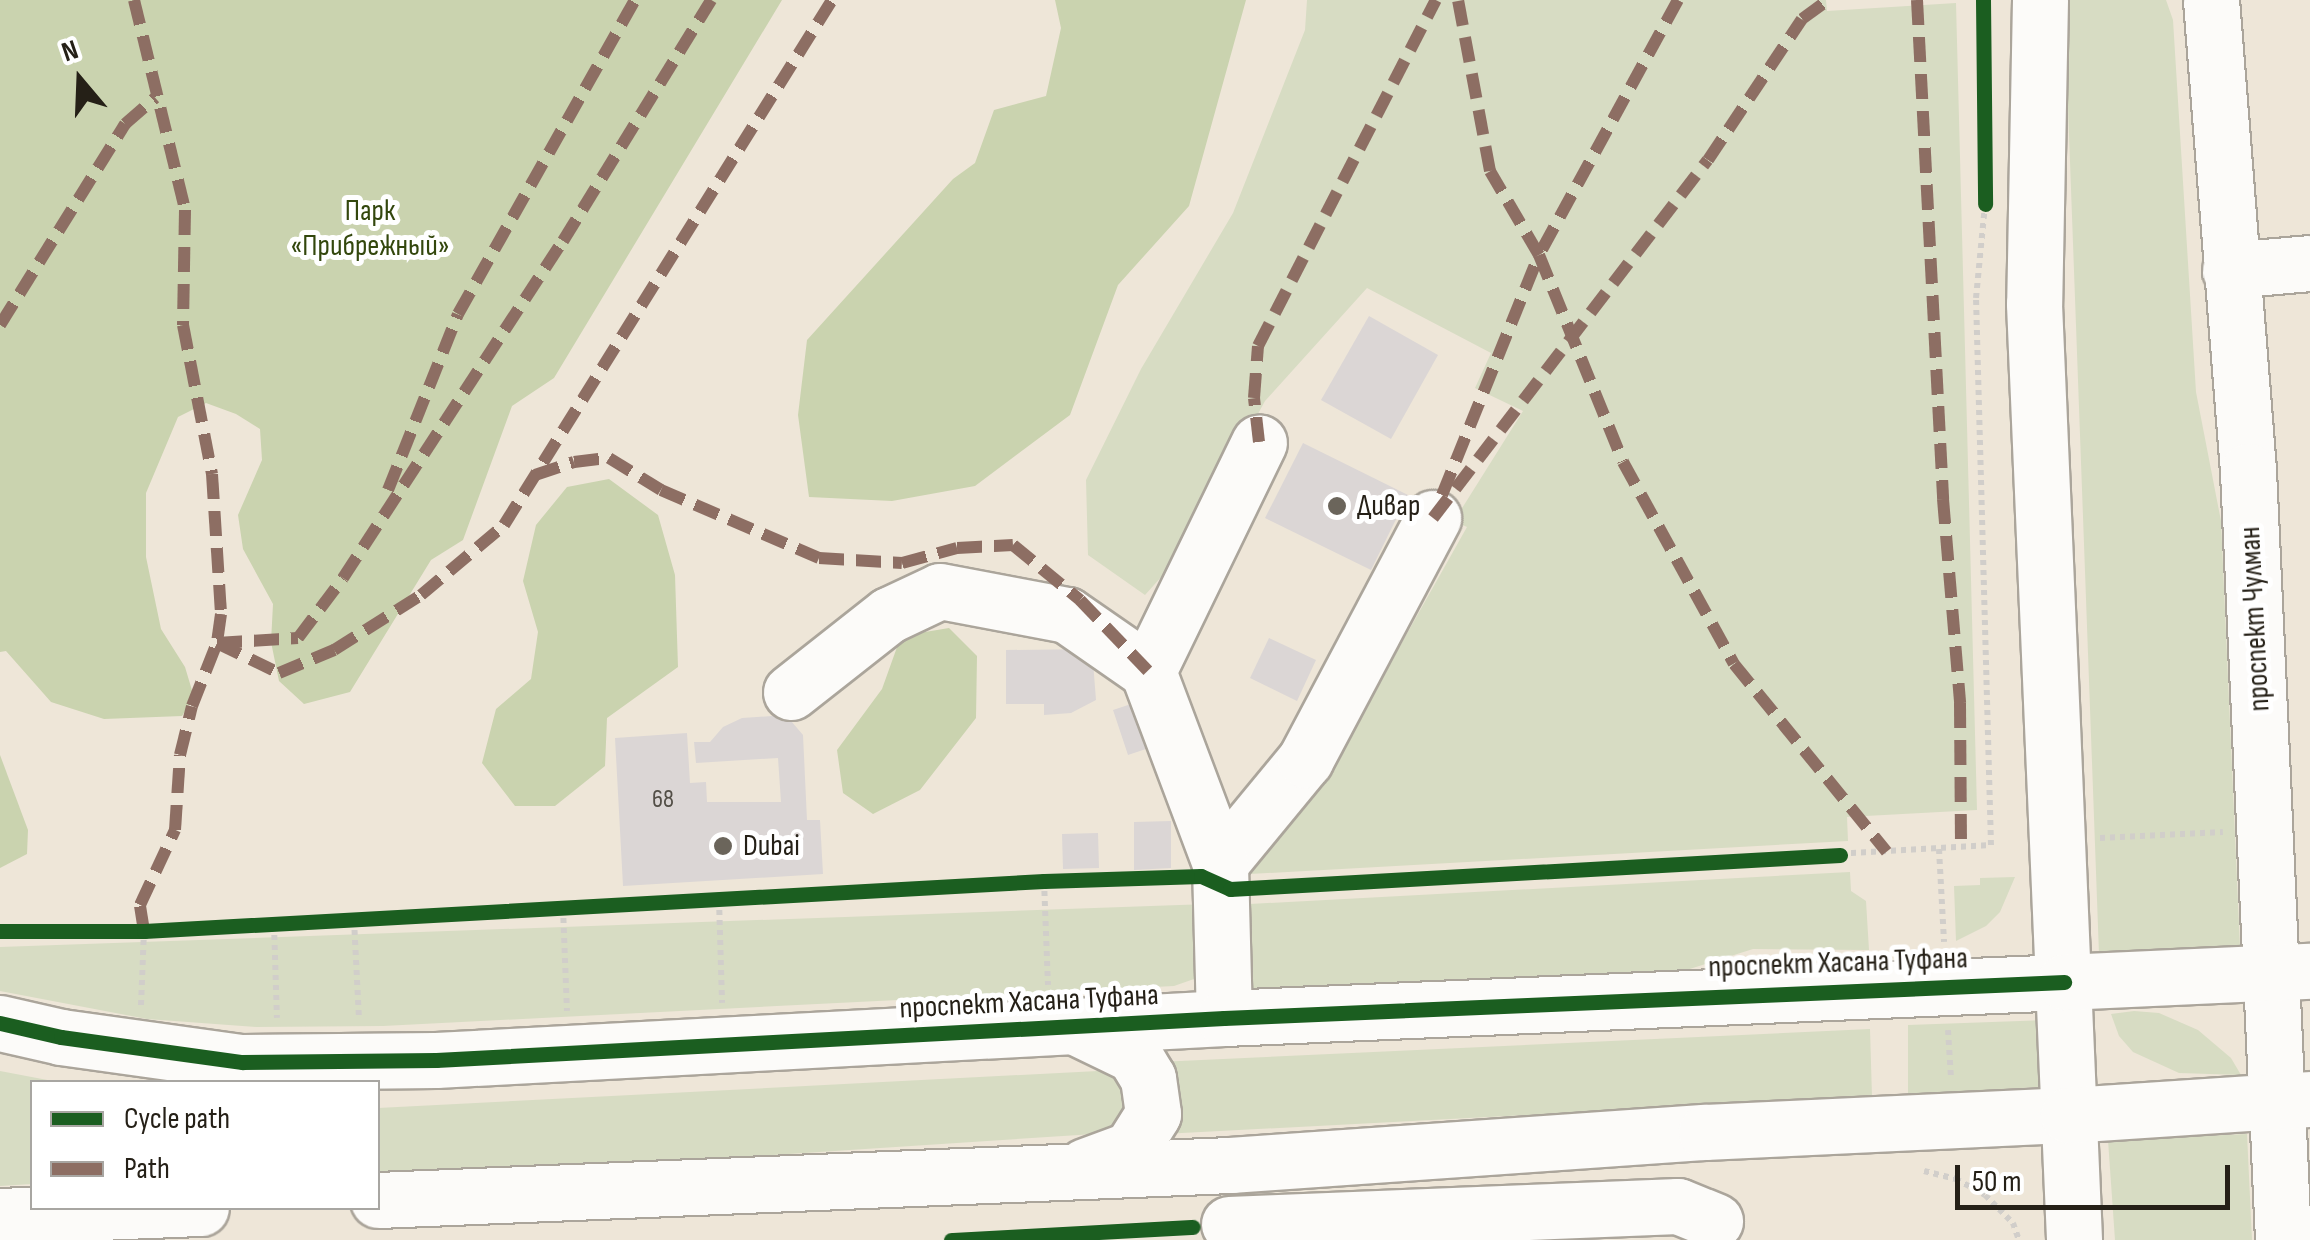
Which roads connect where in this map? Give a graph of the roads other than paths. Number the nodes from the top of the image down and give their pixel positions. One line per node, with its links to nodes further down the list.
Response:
1 (2040, 0): 11 (street)
2 (2209, 2): 4 (street, проспект Чулман)
3 (2310, 264): 4 (street)
4 (2230, 270): 10 (street, проспект Чулман)
5 (1259, 442): 7 (street)
6 (1433, 518): 9 (street)
7 (1148, 671): 8 (street); 9 (street)
8 (791, 692)
9 (1219, 874): 12 (street)
10 (2290, 972): 11 (street, проспект Хасана Туфана); 15 (street, проспект Чулман)
11 (2064, 982): 12 (street, проспект Хасана Туфана); 16 (street)
12 (1224, 1018): 14 (street, проспект Хасана Туфана)
13 (0, 1024): 14 (street, проспект Хасана Туфана)
14 (1064, 1029): 19 (street)
15 (2293, 1100): 16 (street); 26 (street, проспект Чулман)
16 (2068, 1114): 17 (street); 25 (street)
17 (1706, 1132): 18 (street); 23 (street)
18 (1230, 1165): 19 (street); 24 (street)
19 (1062, 1171): 20 (street)
20 (380, 1200)
21 (151, 1210): 22 (street)
22 (0, 1216)
23 (1720, 1230): 24 (street)
24 (1217, 1231)
25 (2074, 1240)
26 (2283, 1240)

